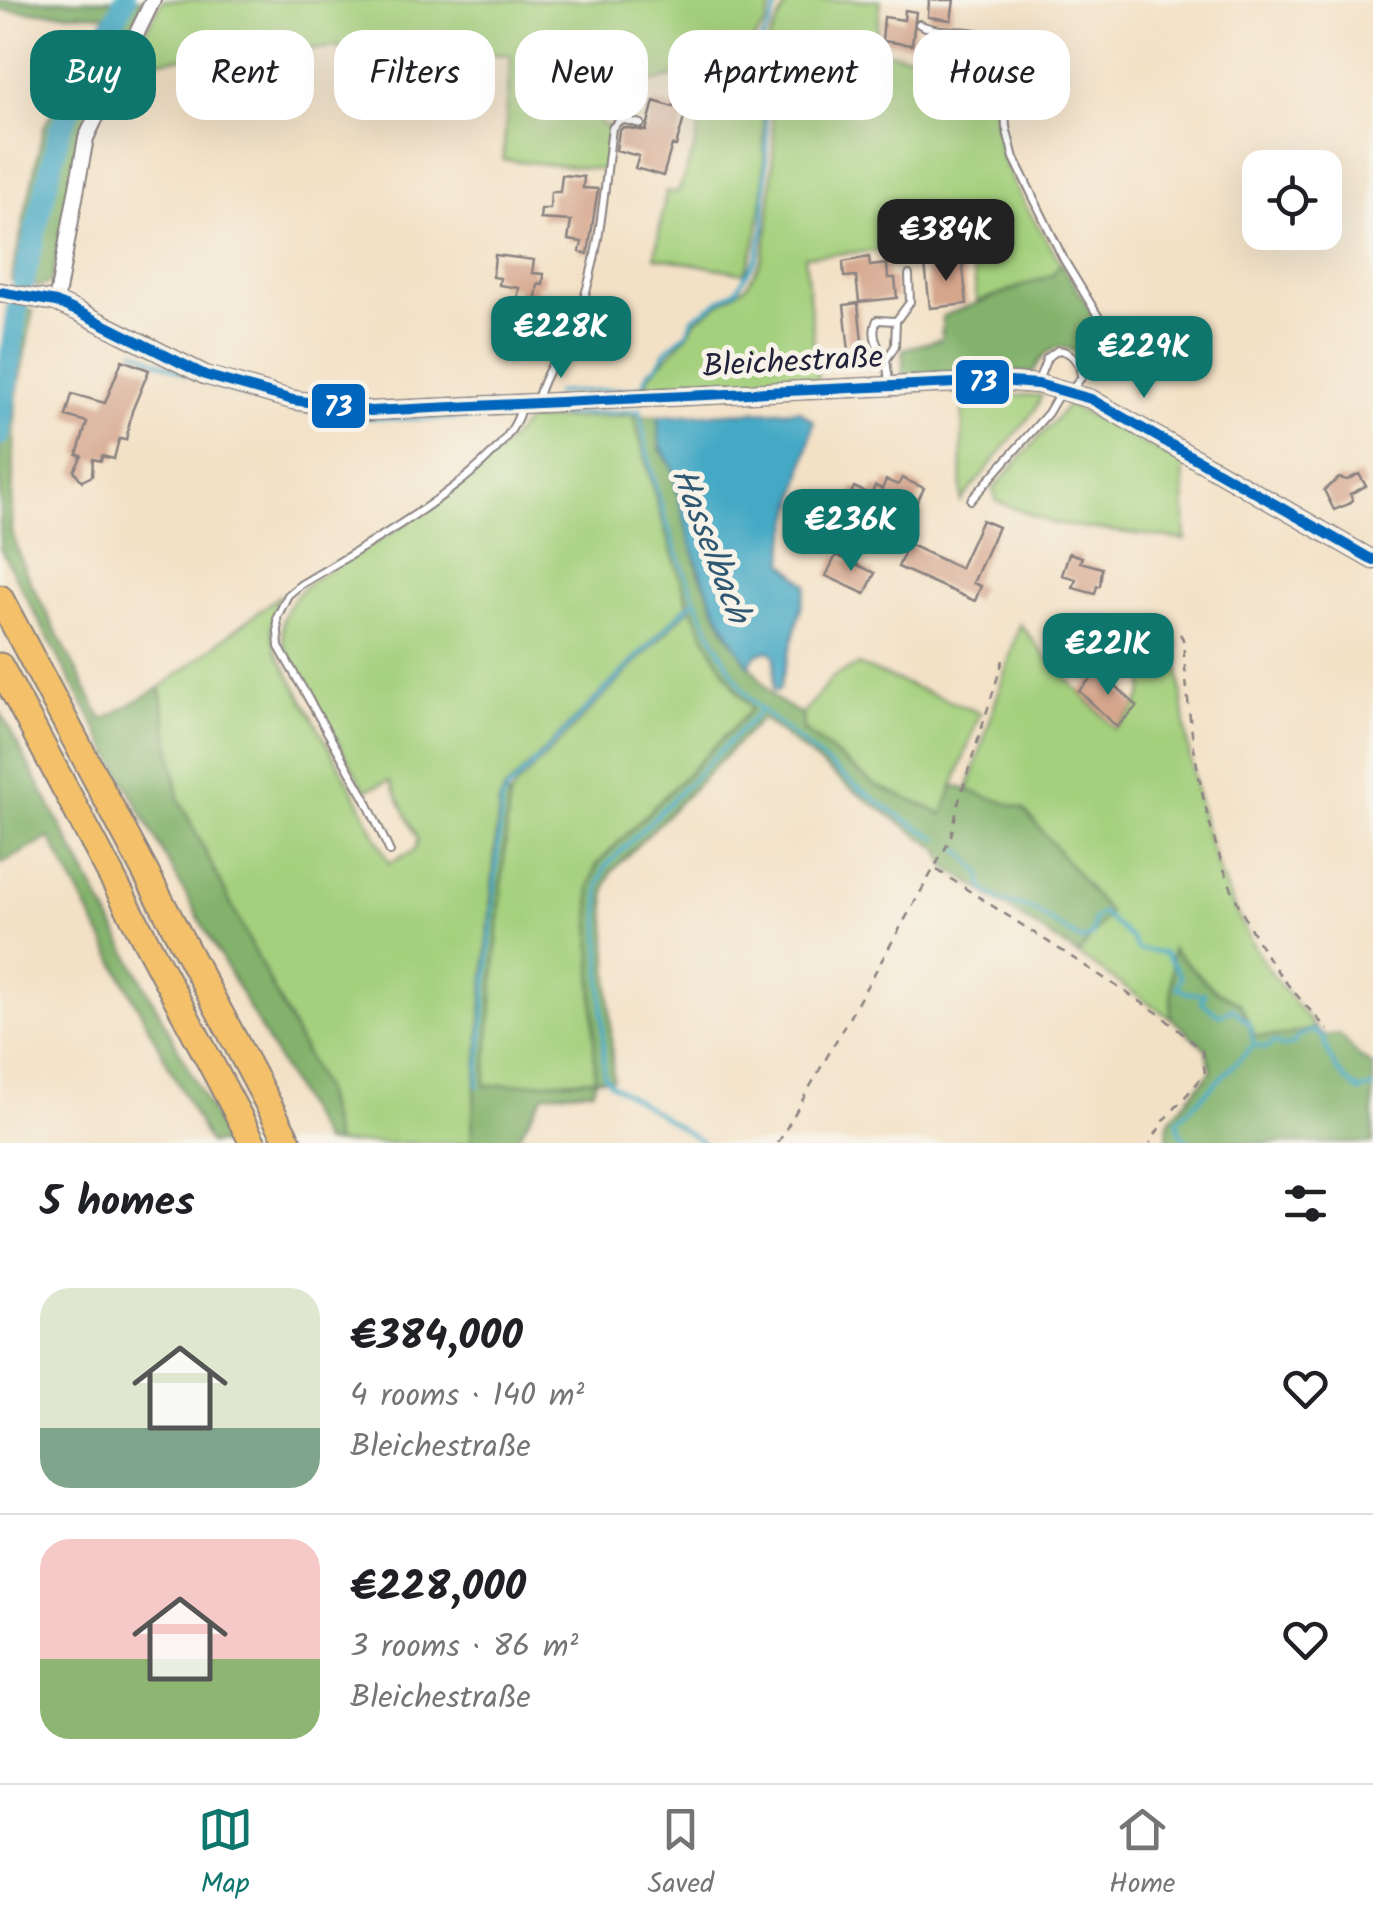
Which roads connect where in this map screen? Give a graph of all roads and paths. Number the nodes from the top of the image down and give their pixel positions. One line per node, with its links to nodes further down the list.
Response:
1 (153, 0): 6 (street)
2 (920, 24): 10 (lane)
3 (640, 124): 12 (lane)
4 (909, 275): 7 (lane)
5 (6, 293): 6 (street, Bleichestraße)
6 (51, 301): 12 (street, Bleichestraße)
7 (896, 321): 8 (lane); 8 (lane)
8 (886, 360): 11 (lane)
9 (1038, 384): 10 (street, Bleichestraße); 10 (lane); 11 (street, Bleichestraße)
10 (1072, 386): 13 (lane); 14 (street, Bleichestraße)
11 (890, 388): 12 (street, Bleichestraße)
12 (528, 406): 19 (lane)
13 (972, 500)
14 (1373, 560)
15 (0, 598): 23 (highway)
16 (1180, 634): 21 (path)
17 (1004, 656): 20 (path)
18 (0, 666): 22 (highway)
19 (390, 852)
20 (934, 868): 24 (path); 25 (path)
21 (1328, 1030)
22 (253, 1143)
23 (289, 1143)
24 (778, 1143)
25 (1150, 1143)

